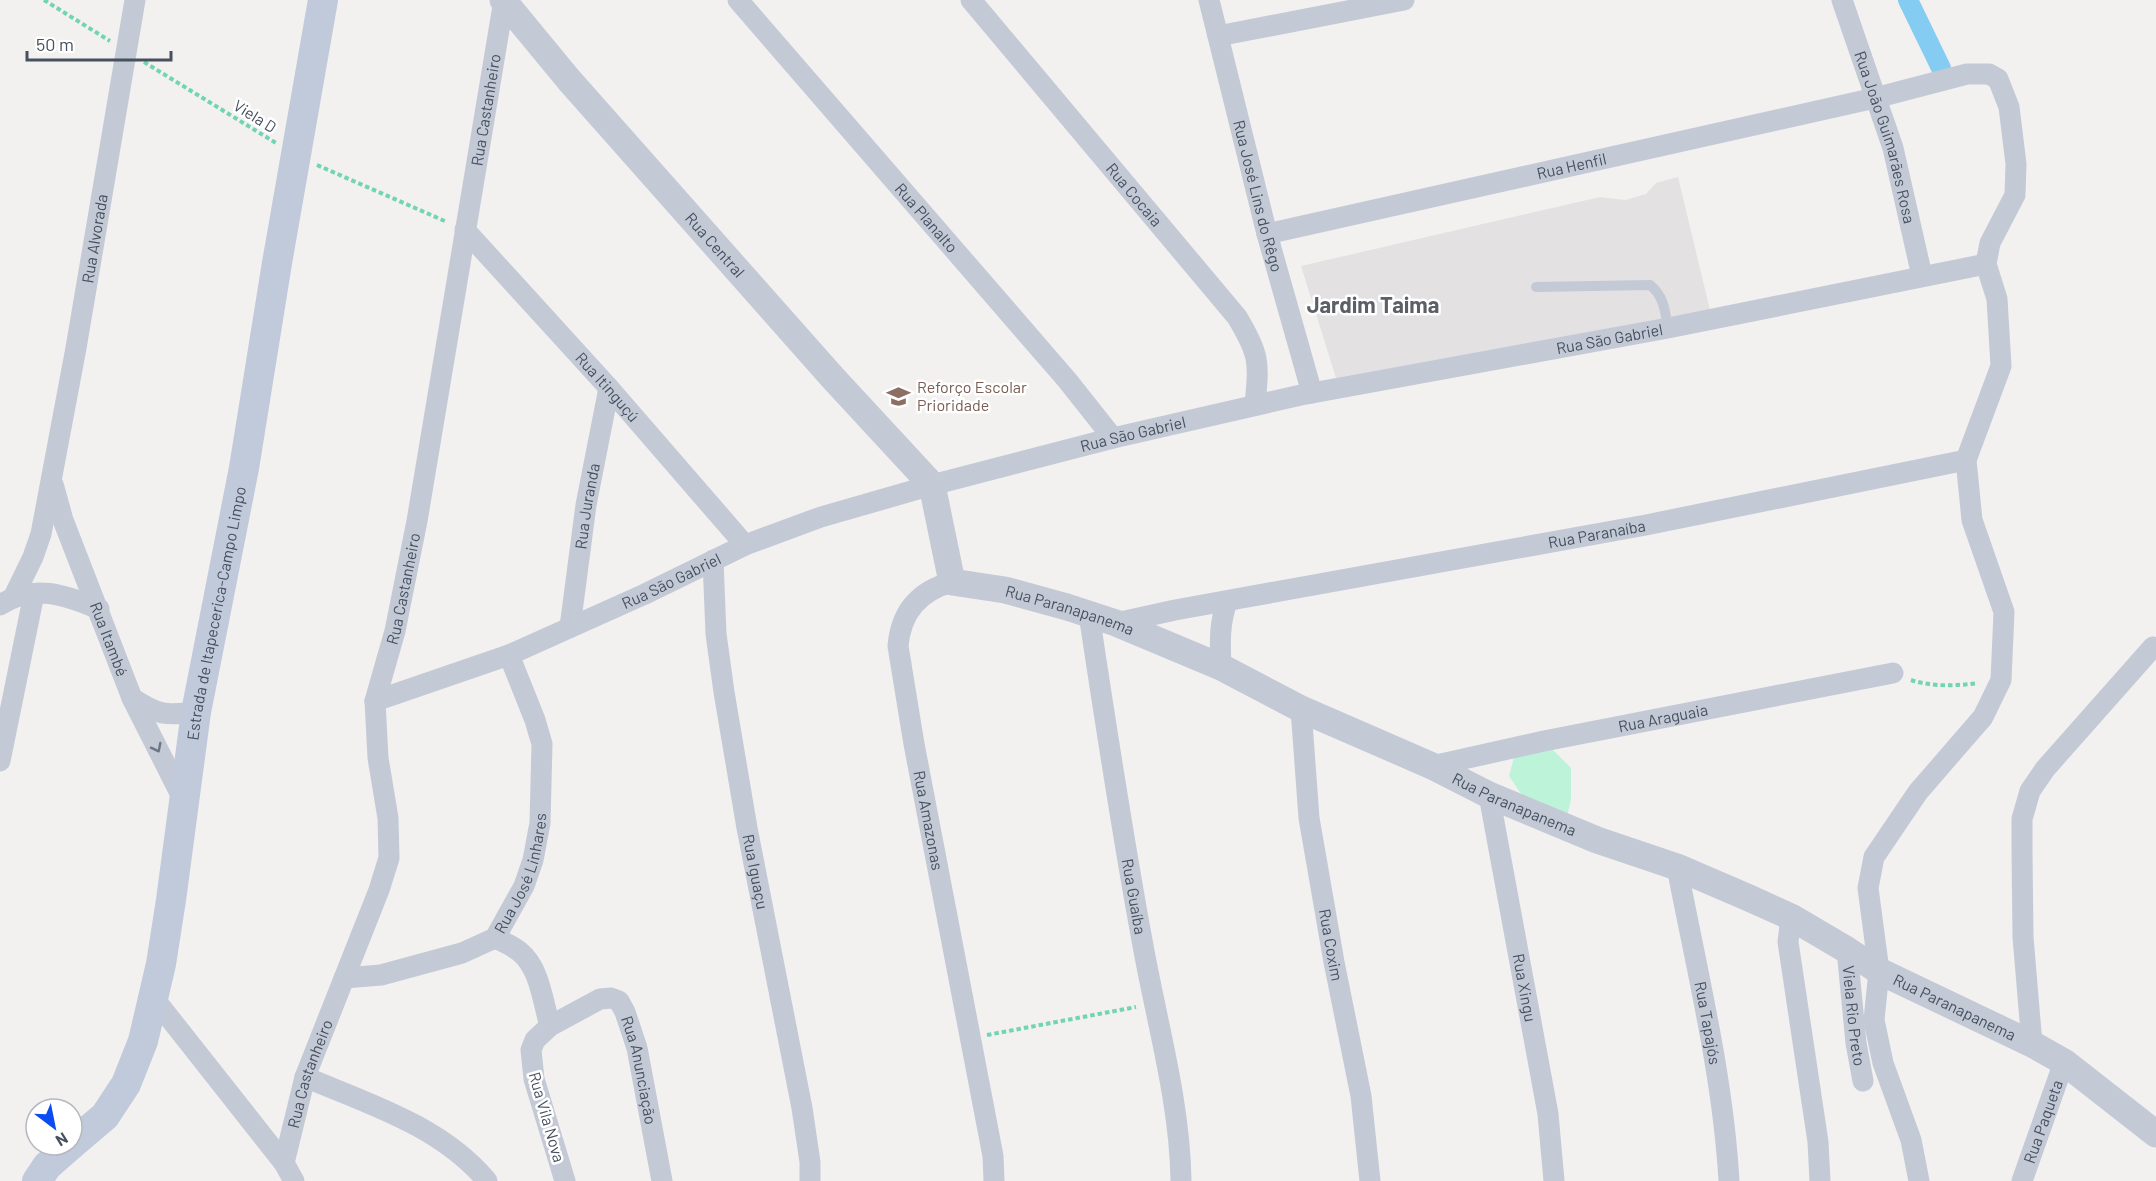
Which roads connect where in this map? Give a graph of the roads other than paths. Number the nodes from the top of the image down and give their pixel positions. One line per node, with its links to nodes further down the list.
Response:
1 (135, 0): 22 (street, Rua Alvorada)
2 (323, 0): 40 (main road, Estrada de Itapecerica-Campo Limpo)
3 (503, 0): 11 (street, Rua Castanheiro); 23 (street, Rua Central)
4 (738, 0): 20 (street, Rua Planalto)
5 (971, 0): 19 (street, Rua Cocaia)
6 (1209, 0): 9 (street, Rua José Lins do Rêgo)
7 (1404, 0): 9 (street)
8 (1842, 0): 10 (street, Rua João Guimarães Rosa)
9 (1218, 36): 12 (street, Rua José Lins do Rêgo)
10 (1875, 98): 12 (street, Rua Henfil); 13 (street, Rua Henfil); 14 (street, Rua João Guimarães Rosa)
11 (465, 230): 17 (street, Rua Itinguçú); 38 (street, Rua Castanheiro)
12 (1267, 234): 18 (street, Rua José Lins do Rêgo)
13 (1986, 264): 14 (street, Rua São Gabriel); 21 (street)
14 (1922, 276): 16 (street, Rua São Gabriel)
15 (1536, 287): 16 (lane)
16 (1668, 328): 18 (street, Rua São Gabriel)
17 (609, 388): 24 (street, Rua Itinguçú); 32 (street, Rua Juranda)
18 (1312, 393): 19 (street, Rua São Gabriel)
19 (1255, 405): 20 (street, Rua São Gabriel)
20 (1113, 438): 23 (street, Rua São Gabriel)
21 (1966, 460): 28 (street, Rua Paranaíba); 49 (street)
22 (51, 479): 27 (street, Rua Alvorada); 29 (street, Rua Alvorada)
23 (932, 485): 24 (street, Rua São Gabriel); 26 (street)
24 (745, 545): 25 (street, Rua São Gabriel)
25 (713, 560): 32 (street, Rua São Gabriel); 65 (street, Rua Iguaçu)
26 (952, 582): 30 (street, Rua Paranapanema); 66 (street, Rua Amazonas)
27 (16, 598): 29 (street, Rua Itambé); 41 (street, Rua Alvorada)
28 (1227, 602): 31 (street, Rua Paranaíba); 35 (street)
29 (99, 609): 37 (street, Rua Itambé)
30 (1089, 614): 31 (street, Rua Paranapanema); 67 (street, Rua Guaíba)
31 (1116, 623): 35 (street, Rua Paranapanema)
32 (570, 627): 34 (street, Rua São Gabriel)
33 (2152, 647): 53 (street)
34 (510, 655): 38 (street, Rua São Gabriel); 47 (street, Rua José Linhares)
35 (1221, 667): 39 (street, Rua Paranapanema)
36 (1893, 673): 42 (street, Rua Araguaia)
37 (132, 698): 40 (street, Rua Itambé); 44 (street, Rua Itambé, one-way to 44)
38 (375, 701): 50 (street, Rua Castanheiro)
39 (1301, 709): 42 (street, Rua Paranapanema); 68 (street, Rua Coxim)
40 (196, 712): 44 (main road, Estrada de Itapecerica-Campo Limpo)
41 (0, 761)
42 (1432, 766): 43 (street, Rua Paranapanema)
43 (1489, 795): 45 (street, Rua Paranapanema); 69 (street, Rua Xingu)
44 (183, 799): 51 (main road, Estrada de Itapecerica-Campo Limpo)
45 (1677, 867): 46 (street, Rua Paranapanema); 70 (street, Rua Tapajós)
46 (1791, 917): 48 (street, Rua Paranapanema); 71 (street)
47 (495, 938): 50 (street, Rua José Linhares); 52 (street)
48 (1847, 950): 49 (street, Rua Paranapanema); 56 (street, Viela Rio Preto)
49 (1879, 970): 53 (street, Rua Paranapanema); 72 (street)
50 (344, 978): 55 (street, Rua Castanheiro)
51 (153, 997): 57 (main road, Estrada de Itapecerica-Campo Limpo); 60 (street)
52 (550, 1026): 63 (street, Rua Vila Nova); 64 (street, Rua Anunciação)
53 (2032, 1044): 54 (street, Rua Paranapanema)
54 (2064, 1062): 58 (street, Rua Paranapanema); 73 (street, Rua Paqueta)
55 (305, 1077): 60 (street, Rua Castanheiro); 62 (street)
56 (1863, 1081)
57 (84, 1134)
58 (2156, 1134)
59 (58, 1157): 61 (main road, Estrada de Itapecerica-Campo Limpo)
60 (289, 1172)
61 (34, 1181)
62 (488, 1181)
63 (565, 1181)
64 (662, 1181)
65 (810, 1181)
66 (994, 1181)
67 (1181, 1181)
68 (1370, 1181)
69 (1554, 1181)
70 (1729, 1181)
71 (1820, 1181)
72 (1919, 1181)
73 (2022, 1181)

